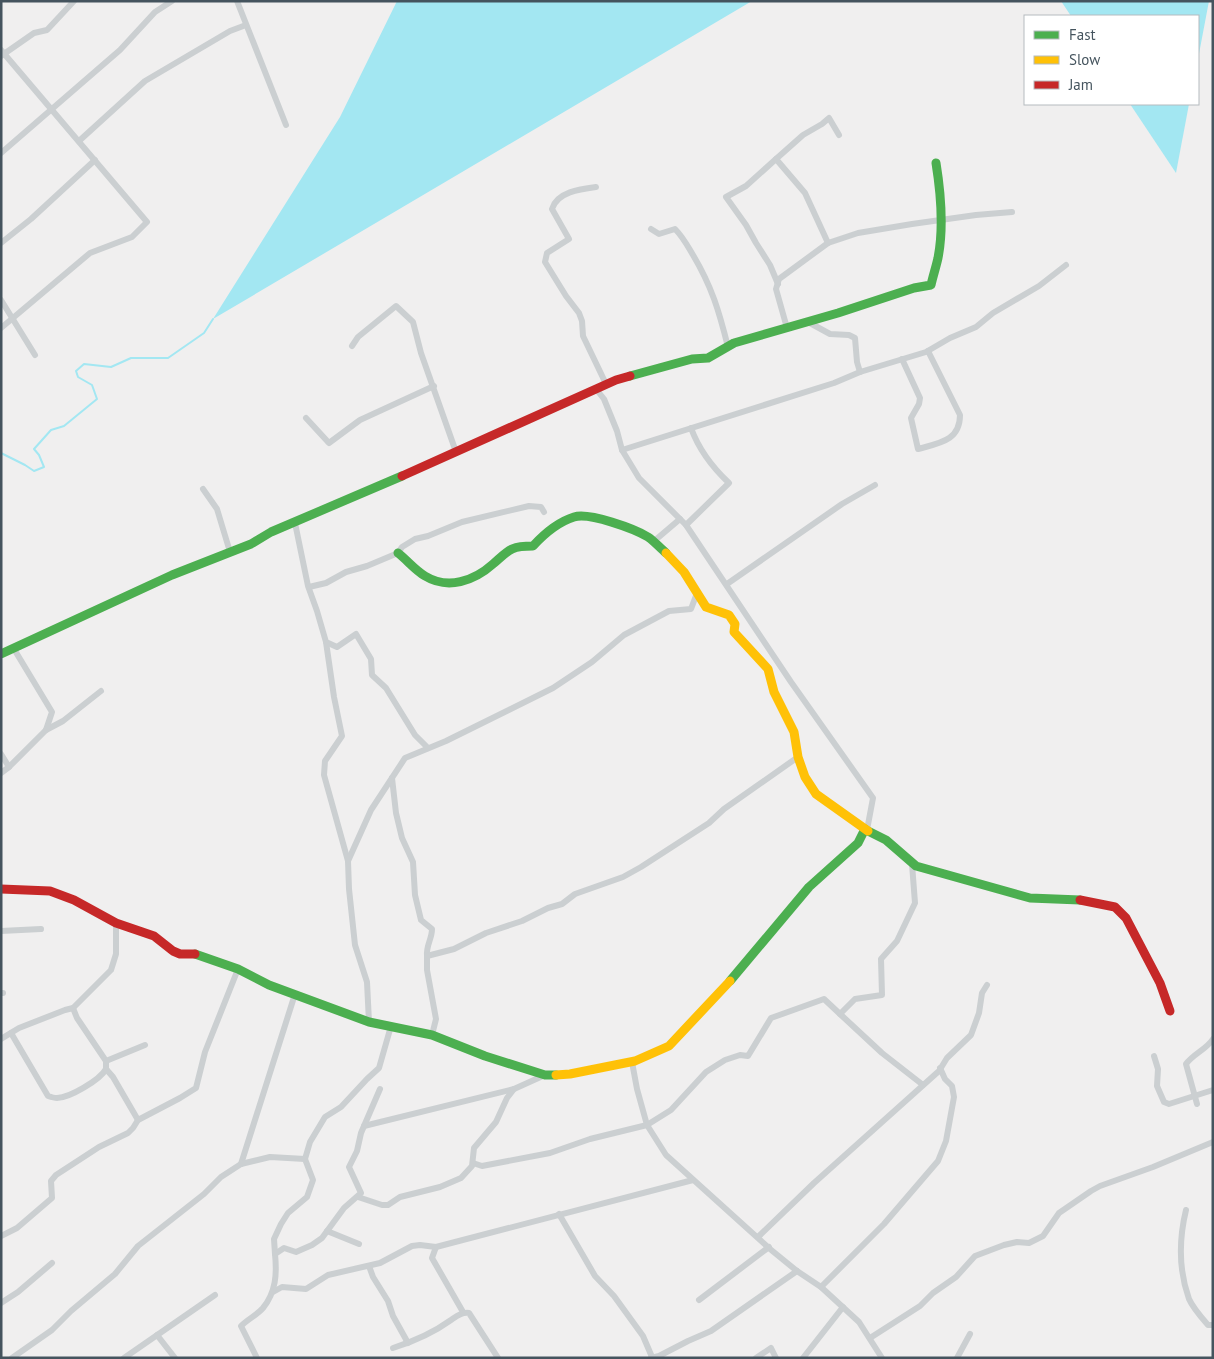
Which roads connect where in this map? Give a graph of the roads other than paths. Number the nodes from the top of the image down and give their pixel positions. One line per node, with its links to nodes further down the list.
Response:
1 (74, 1): 5 (street)
2 (172, 1): 6 (street)
3 (237, 1): 4 (street)
4 (246, 25): 7 (street); 9 (street)
5 (2, 53): 6 (street)
6 (52, 109): 9 (street); 10 (street)
7 (286, 125)
8 (839, 135): 12 (street)
9 (79, 141): 11 (street)
10 (1, 153)
11 (95, 160): 18 (street); 23 (street)
12 (776, 160): 19 (street); 21 (street)
13 (936, 163): 16 (street)
14 (596, 187): 33 (street)
15 (1012, 212): 16 (street)
16 (940, 220): 19 (street); 24 (street)
17 (651, 229): 28 (street)
18 (1, 243)
19 (828, 243): 21 (street)
20 (1066, 265): 29 (street)
21 (778, 284): 26 (street)
22 (1, 300): 23 (street)
23 (14, 318): 25 (street); 30 (street)
24 (808, 322): 26 (street); 32 (street)
25 (1, 328)
26 (787, 328): 28 (street)
27 (352, 346): 34 (street)
28 (728, 346): 33 (street)
29 (928, 351): 31 (street); 31 (street)
30 (35, 355)
31 (902, 359): 32 (street)
32 (860, 372): 37 (street)
33 (606, 384): 35 (street)
34 (434, 386): 36 (street); 39 (street)
35 (596, 389): 38 (street); 39 (street)
36 (306, 418)
37 (691, 428): 38 (street); 43 (street)
38 (622, 450): 43 (street)
39 (456, 452): 44 (street)
40 (875, 485): 48 (street)
41 (203, 489): 46 (street)
42 (544, 512): 47 (street)
43 (683, 522): 45 (street); 48 (street)
44 (295, 523): 46 (street); 49 (street)
45 (653, 542): 47 (street); 50 (street)
46 (230, 552): 52 (street)
47 (398, 553): 49 (street)
48 (726, 584): 64 (street)
49 (309, 587): 51 (street)
50 (697, 593): 58 (street); 60 (street)
51 (326, 642): 58 (street); 65 (street)
52 (14, 648): 53 (street); 55 (street)
53 (1, 654)
54 (101, 692): 56 (street)
55 (52, 712): 56 (street); 57 (street)
56 (63, 721): 57 (street)
57 (46, 730): 61 (street)
58 (428, 748): 63 (street)
59 (1, 754): 61 (street)
60 (798, 757): 64 (street); 71 (street)
61 (9, 766): 62 (street)
62 (1, 774)
63 (392, 778): 65 (street); 71 (street)
64 (866, 830): 66 (street); 87 (street)
65 (348, 861): 78 (street)
66 (912, 864): 76 (street); 77 (street)
67 (1, 889): 68 (street)
68 (116, 923): 72 (street); 75 (street)
69 (41, 929): 70 (street)
70 (1, 931)
71 (427, 956): 81 (street)
72 (238, 969): 74 (street); 97 (street)
73 (987, 985): 88 (street)
74 (295, 994): 78 (street); 103 (street)
75 (73, 1008): 80 (street); 86 (street)
76 (1170, 1011)
77 (840, 1014): 91 (street); 98 (street)
78 (369, 1022): 79 (street)
79 (391, 1026): 81 (street); 101 (street)
80 (11, 1033): 82 (street); 89 (street)
81 (432, 1035): 90 (street)
82 (1, 1039)
83 (1213, 1039): 95 (street)
84 (145, 1045): 86 (street)
85 (1154, 1056): 95 (street)
86 (106, 1061): 89 (street)
87 (632, 1062): 90 (street); 98 (street)
88 (940, 1068): 91 (street); 118 (street)
89 (106, 1069): 97 (street)
90 (544, 1075): 93 (street)
91 (923, 1085): 110 (street)
92 (380, 1089): 99 (street)
93 (514, 1089): 99 (street); 102 (street)
94 (1213, 1090): 95 (street)
95 (1194, 1096): 96 (street)
96 (1197, 1104)
97 (138, 1120): 109 (street)
98 (647, 1125): 102 (street); 104 (street)
99 (364, 1126): 105 (street)
100 (1213, 1142): 128 (street)
101 (305, 1159): 103 (street); 114 (street)
102 (473, 1163): 105 (street)
103 (242, 1164): 132 (street)
104 (693, 1180): 107 (street); 110 (street)
105 (358, 1197): 108 (street)
106 (1186, 1210): 125 (street)
107 (559, 1214): 112 (street); 131 (street)
108 (327, 1231): 111 (street); 114 (street)
109 (1, 1236)
110 (758, 1237): 113 (street)
111 (359, 1244)
112 (436, 1247): 116 (street); 124 (street)
113 (768, 1247): 117 (street); 121 (street)
114 (275, 1254): 119 (street)
115 (52, 1262): 122 (street)
116 (369, 1266): 119 (street); 129 (street)
117 (797, 1271): 118 (street); 131 (street)
118 (821, 1287): 123 (street)
119 (273, 1292): 135 (street)
120 (215, 1295): 127 (street)
121 (699, 1300)
122 (1, 1303)
123 (843, 1307): 128 (street); 139 (street)
124 (463, 1312): 129 (street); 136 (street)
125 (1213, 1325)
126 (970, 1334): 141 (street)
127 (157, 1335): 133 (street); 134 (street)
128 (870, 1338): 140 (street)
129 (408, 1343): 130 (street)
130 (393, 1348)
131 (652, 1357)
132 (12, 1358)
133 (124, 1358)
134 (175, 1358)
135 (257, 1358)
136 (498, 1358)
137 (756, 1358): 138 (street)
138 (776, 1358)
139 (803, 1358)
140 (882, 1358)
141 (957, 1358)

